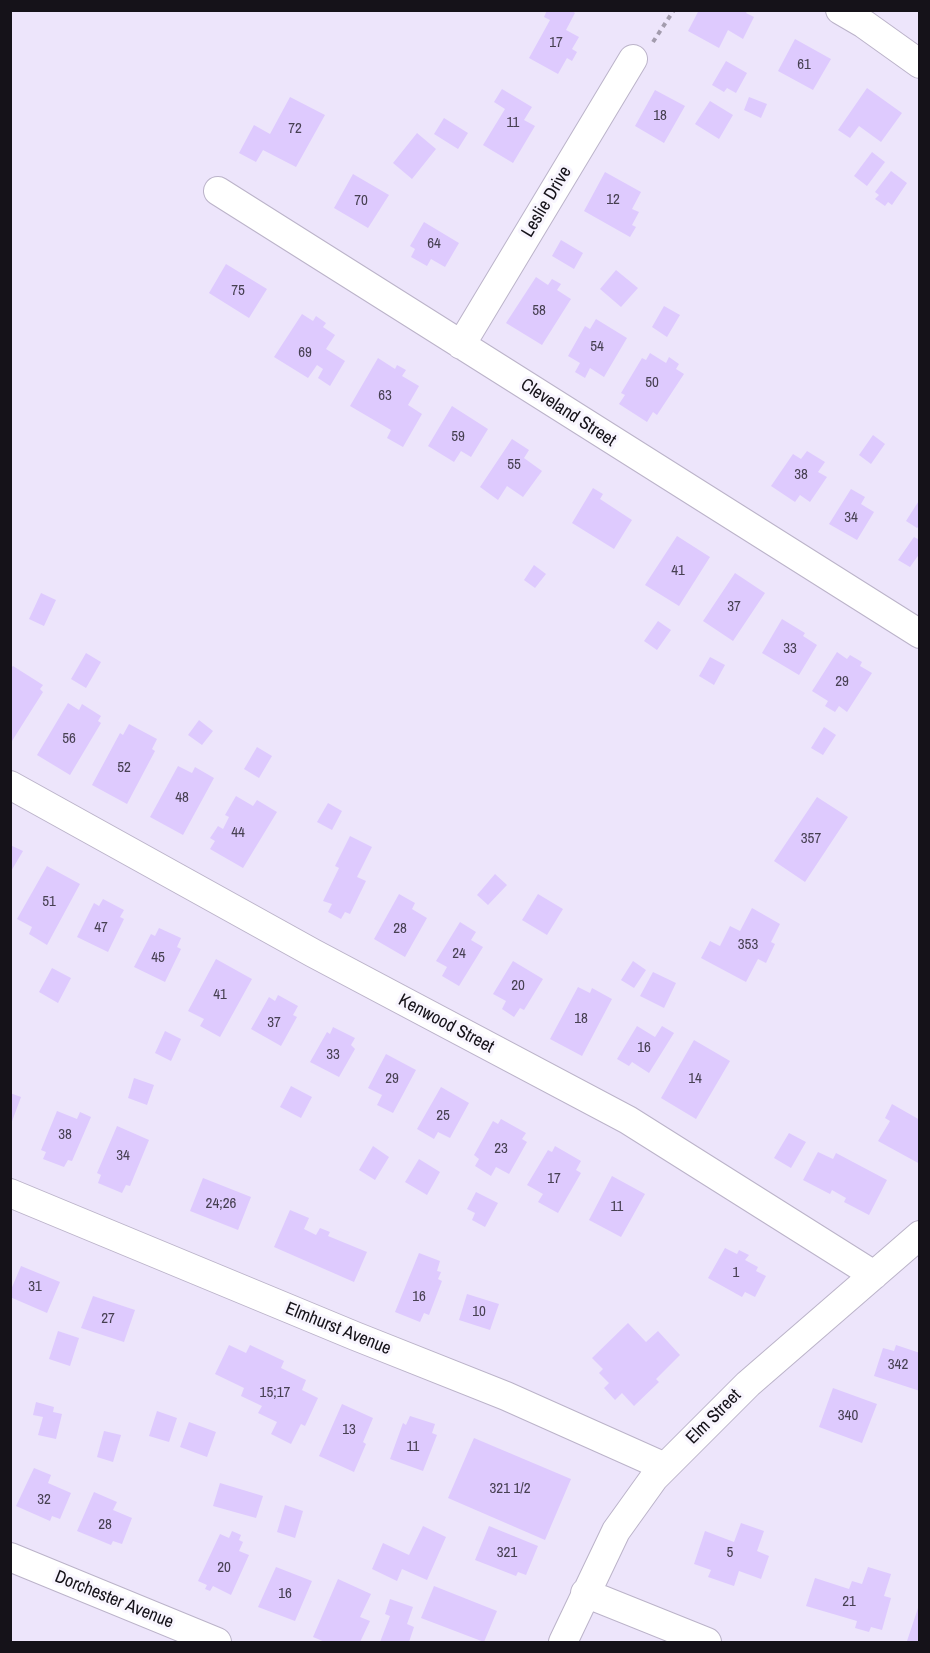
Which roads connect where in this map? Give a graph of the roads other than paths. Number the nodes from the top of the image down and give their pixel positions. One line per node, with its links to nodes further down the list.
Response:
1 (840, 10): 3 (street)
2 (633, 59): 5 (street, Leslie Drive)
3 (920, 64)
4 (218, 191): 5 (street, Cleveland Street)
5 (461, 345): 6 (street, Cleveland Street)
6 (920, 634)
7 (10, 785): 10 (street, Kenwood Street)
8 (10, 1193): 11 (street, Elmhurst Avenue)
9 (920, 1235): 10 (street, Elm Street)
10 (874, 1275): 11 (street, Elm Street)
11 (665, 1467): 13 (street, Elm Street)
12 (10, 1557): 14 (street, Dorchester Avenue)
13 (585, 1593): 15 (street, Elm Street); 16 (street)
14 (217, 1642)
15 (563, 1642)
16 (706, 1642)

